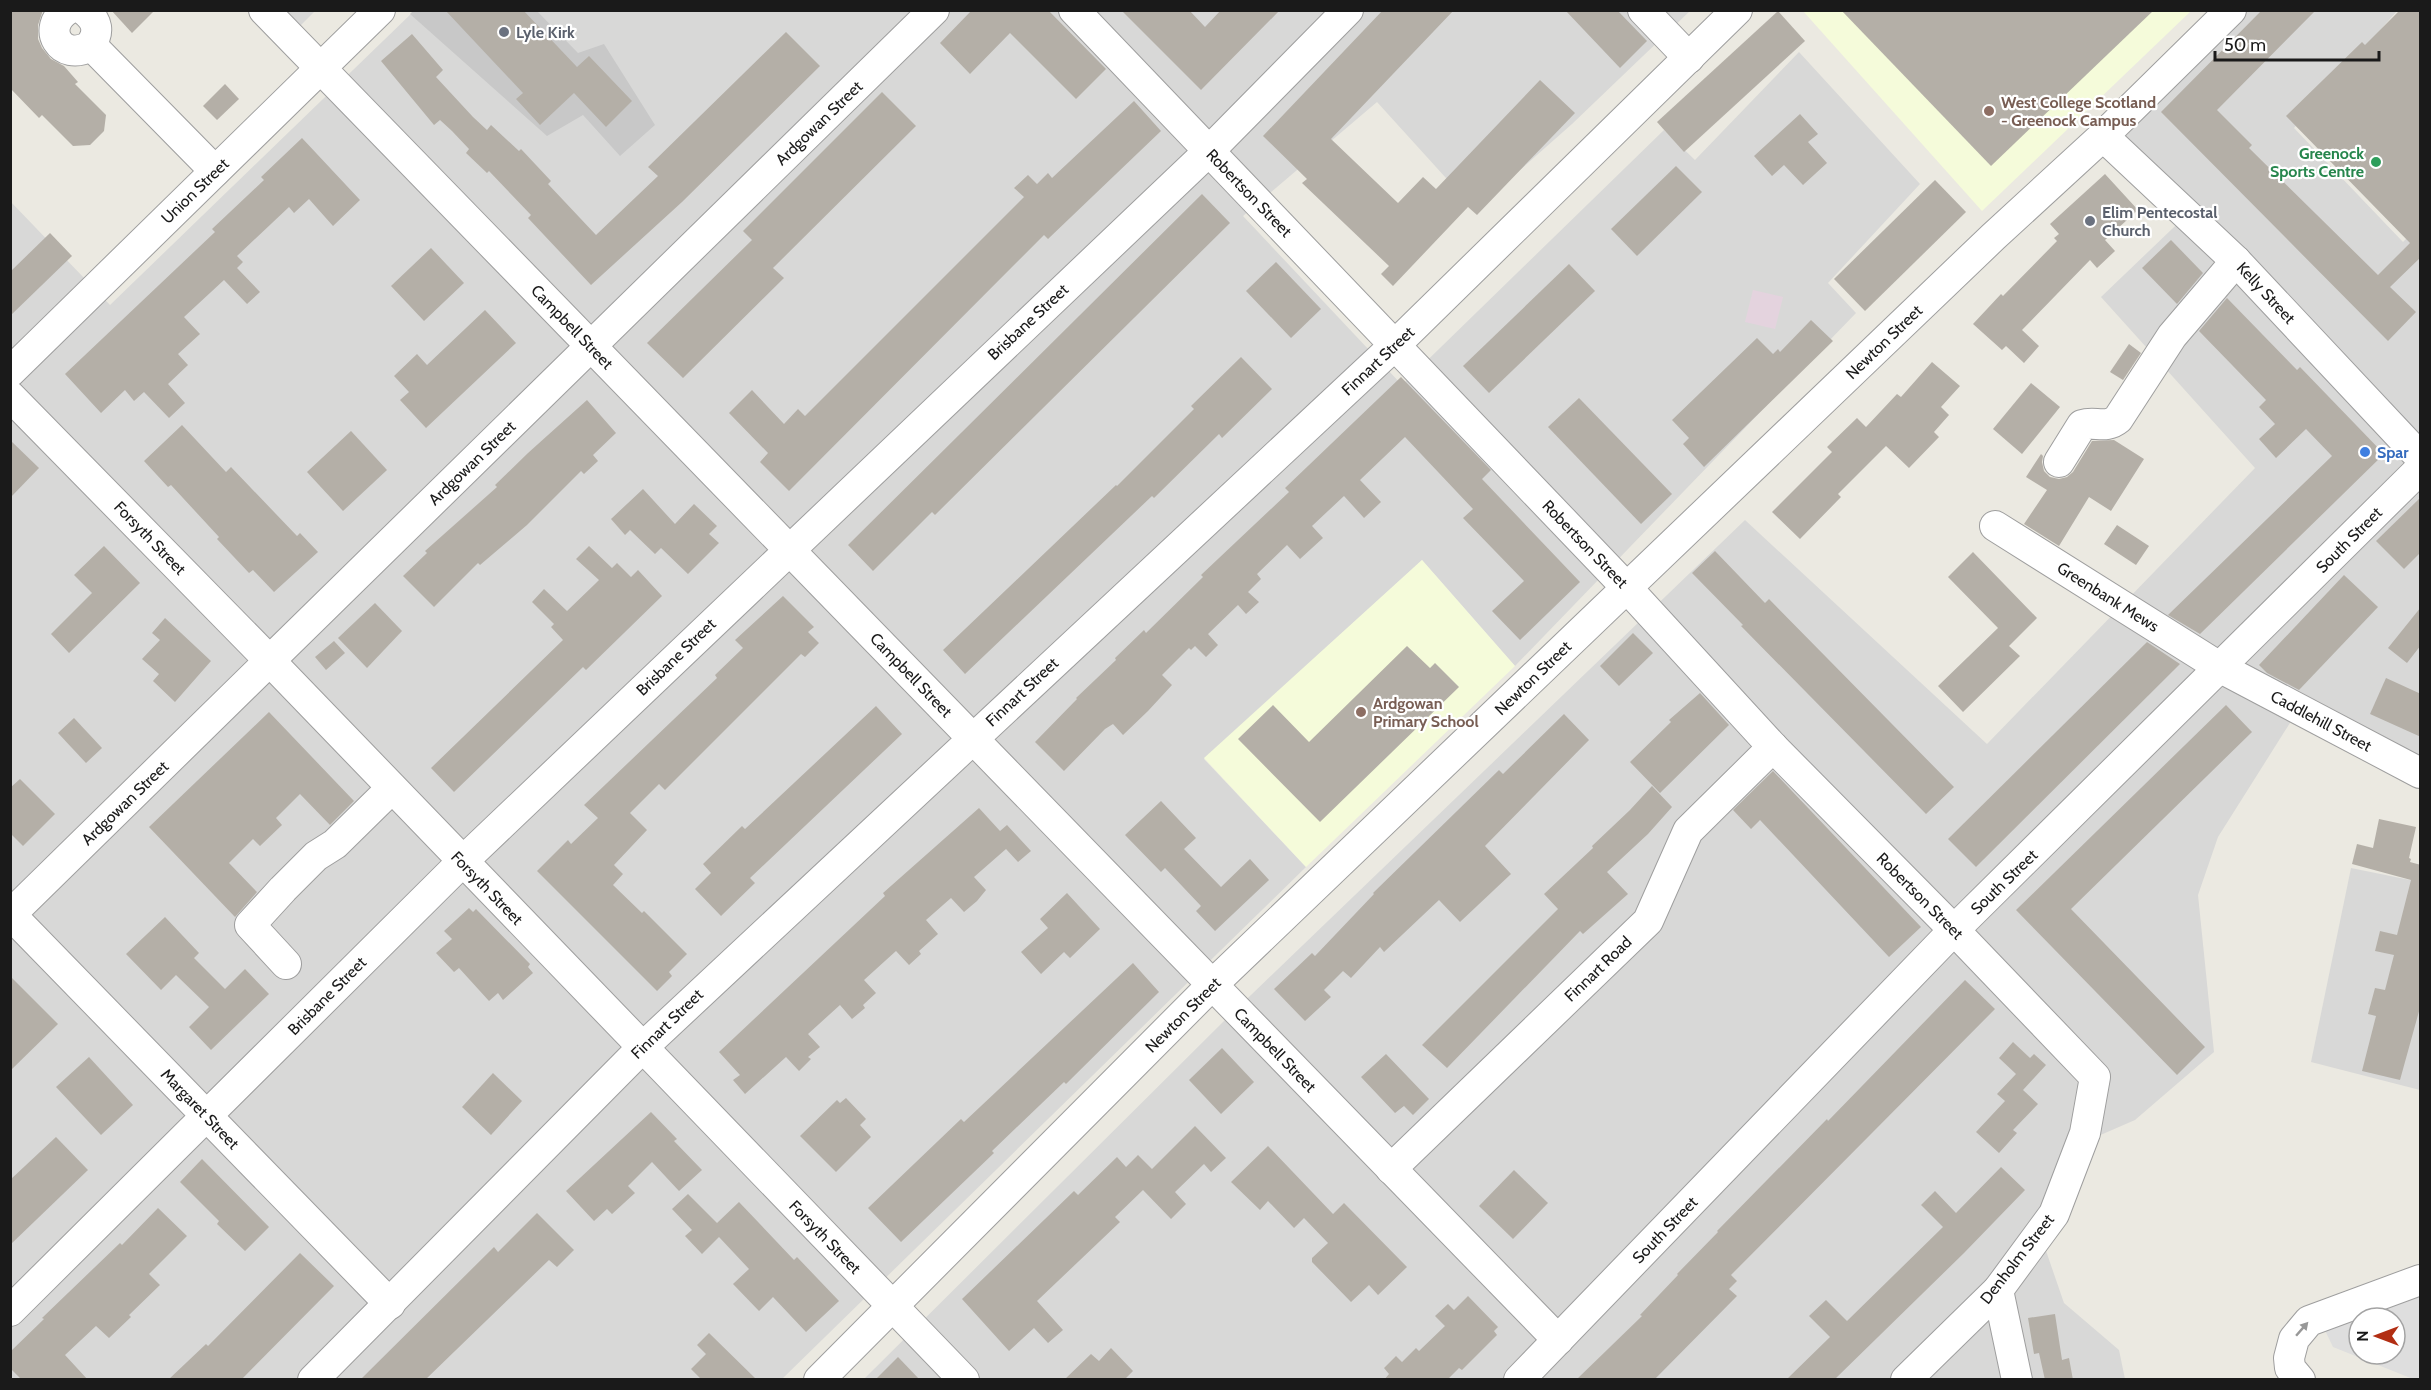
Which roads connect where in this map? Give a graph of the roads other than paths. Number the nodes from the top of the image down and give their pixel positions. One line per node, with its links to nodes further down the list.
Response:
1 (67, 10): 11 (street)
2 (84, 10): 11 (street)
3 (264, 10): 13 (street, Campbell Street)
4 (380, 10): 13 (street, Union Street)
5 (934, 10): 19 (street, Ardgowan Street)
6 (1074, 10): 15 (street, Robertson Street)
7 (1348, 10): 15 (street, Brisbane Street)
8 (1643, 10): 12 (street)
9 (1737, 10): 12 (street, Finnart Street)
10 (2231, 10): 14 (street, Newton Street)
11 (91, 45): 16 (street)
12 (1689, 58): 18 (street, Finnart Street)
13 (320, 68): 16 (street, Union Street); 19 (street, Campbell Street)
14 (2103, 136): 17 (street, Kelly Street); 27 (street, Newton Street)
15 (1209, 151): 18 (street, Robertson Street); 26 (street, Brisbane Street)
16 (215, 171): 20 (street, Union Street)
17 (2236, 261): 22 (street, Kelly Street); 23 (street)
18 (1395, 345): 27 (street, Robertson Street); 30 (street, Finnart Street)
19 (591, 347): 26 (street, Campbell Street); 28 (street, Ardgowan Street)
20 (10, 372)
21 (10, 396): 28 (street, Forsyth Street)
22 (2421, 457)
23 (2059, 462)
24 (2421, 469): 29 (street, South Street)
25 (1995, 525): 29 (street, Greenbank Mews)
26 (788, 550): 30 (street, Campbell Street); 34 (street, Brisbane Street)
27 (1627, 588): 31 (street, Robertson Street); 38 (street, Newton Street)
28 (270, 661): 33 (street, Forsyth Street); 35 (street, Ardgowan Street)
29 (2221, 668): 32 (street, Caddlehill Street); 36 (street, South Street)
30 (972, 739): 38 (street, Campbell Street); 39 (street, Finnart Street)
31 (1773, 747): 36 (street, Robertson Street); 42 (street, Finnart Road)
32 (2421, 773)
33 (392, 788): 34 (street, Forsyth Street); 37 (street)
34 (462, 862): 39 (street, Forsyth Street); 41 (street, Brisbane Street)
35 (11, 915): 41 (street, Margaret Street)
36 (1954, 930): 40 (street, Robertson Street); 48 (street, South Street)
37 (286, 964)
38 (1212, 985): 42 (street, Campbell Street); 46 (street, Newton Street)
39 (642, 1048): 45 (street, Finnart Street); 46 (street, Forsyth Street)
40 (2095, 1077): 44 (street, Denholm Street)
41 (206, 1115): 45 (street, Margaret Street); 47 (street, Brisbane Street)
42 (1391, 1169): 48 (street, Campbell Street)
43 (2421, 1280): 49 (street, one-way to 43)
44 (1998, 1290): 54 (street, Denholm Street); 55 (street)
45 (390, 1304): 50 (street, Finnart Street)
46 (893, 1307): 51 (street, Newton Street); 52 (street, Forsyth Street)
47 (10, 1311)
48 (1558, 1340): 53 (street, South Street)
49 (2290, 1372)
50 (313, 1380)
51 (819, 1380)
52 (964, 1380)
53 (1519, 1380)
54 (1906, 1380)
55 (2017, 1380)

